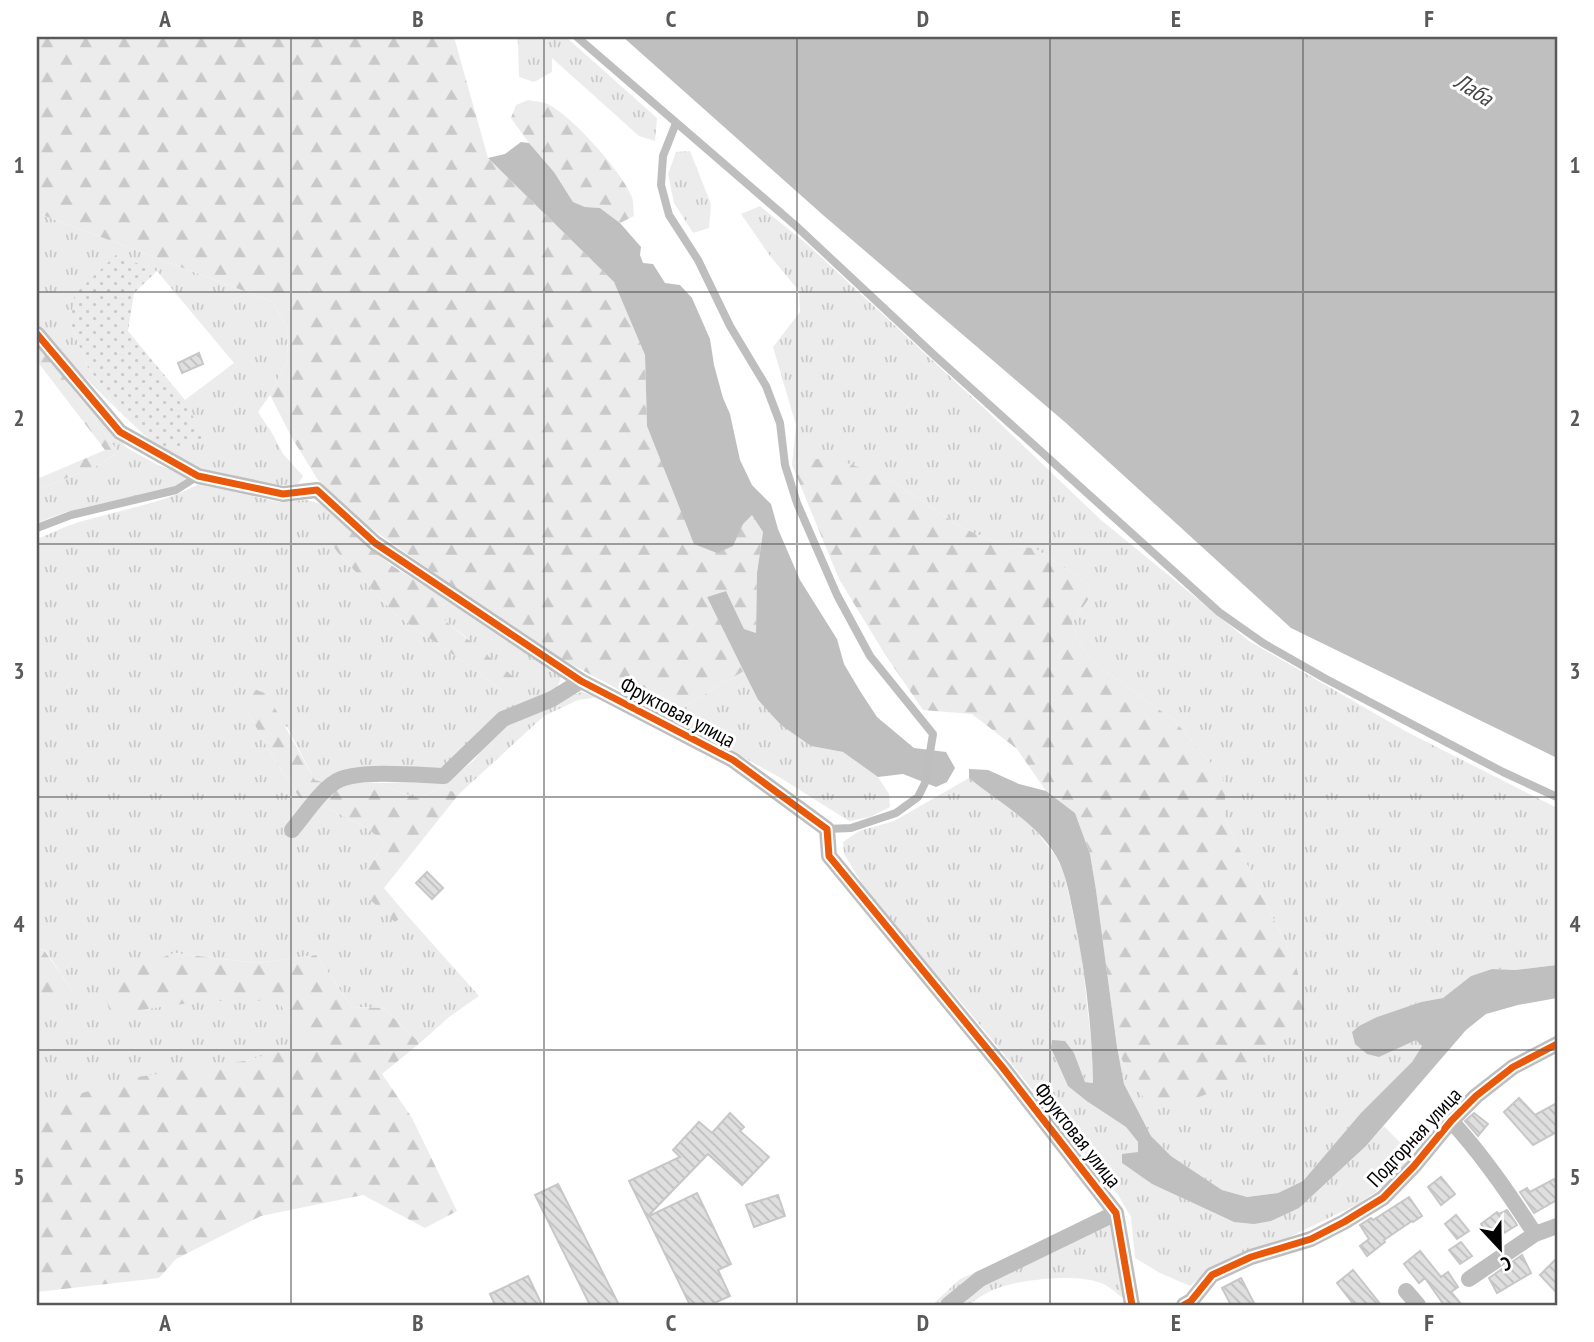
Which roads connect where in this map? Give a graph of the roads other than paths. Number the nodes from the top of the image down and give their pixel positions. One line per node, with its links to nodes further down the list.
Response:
1 (577, 37): 2 (lane)
2 (676, 123): 7 (lane); 8 (lane)
3 (37, 334): 4 (street, Фруктовая улица)
4 (198, 476): 5 (lane); 6 (street, Фруктовая улица)
5 (37, 528)
6 (581, 681): 8 (street, Фруктовая улица); 9 (street)
7 (1557, 797)
8 (827, 829): 12 (street, Фруктовая улица)
9 (292, 830)
10 (1557, 1044): 11 (street, Подгорная улица)
11 (1451, 1121): 14 (street); 17 (street, Подгорная улица)
12 (1116, 1213): 18 (street, Фруктовая улица); 19 (street, Фруктовая улица)
13 (1557, 1226): 14 (street)
14 (1535, 1234): 15 (street)
15 (1469, 1279)
16 (1406, 1291): 20 (street)
17 (1191, 1304)
18 (948, 1305)
19 (1132, 1305)
20 (1418, 1305)

